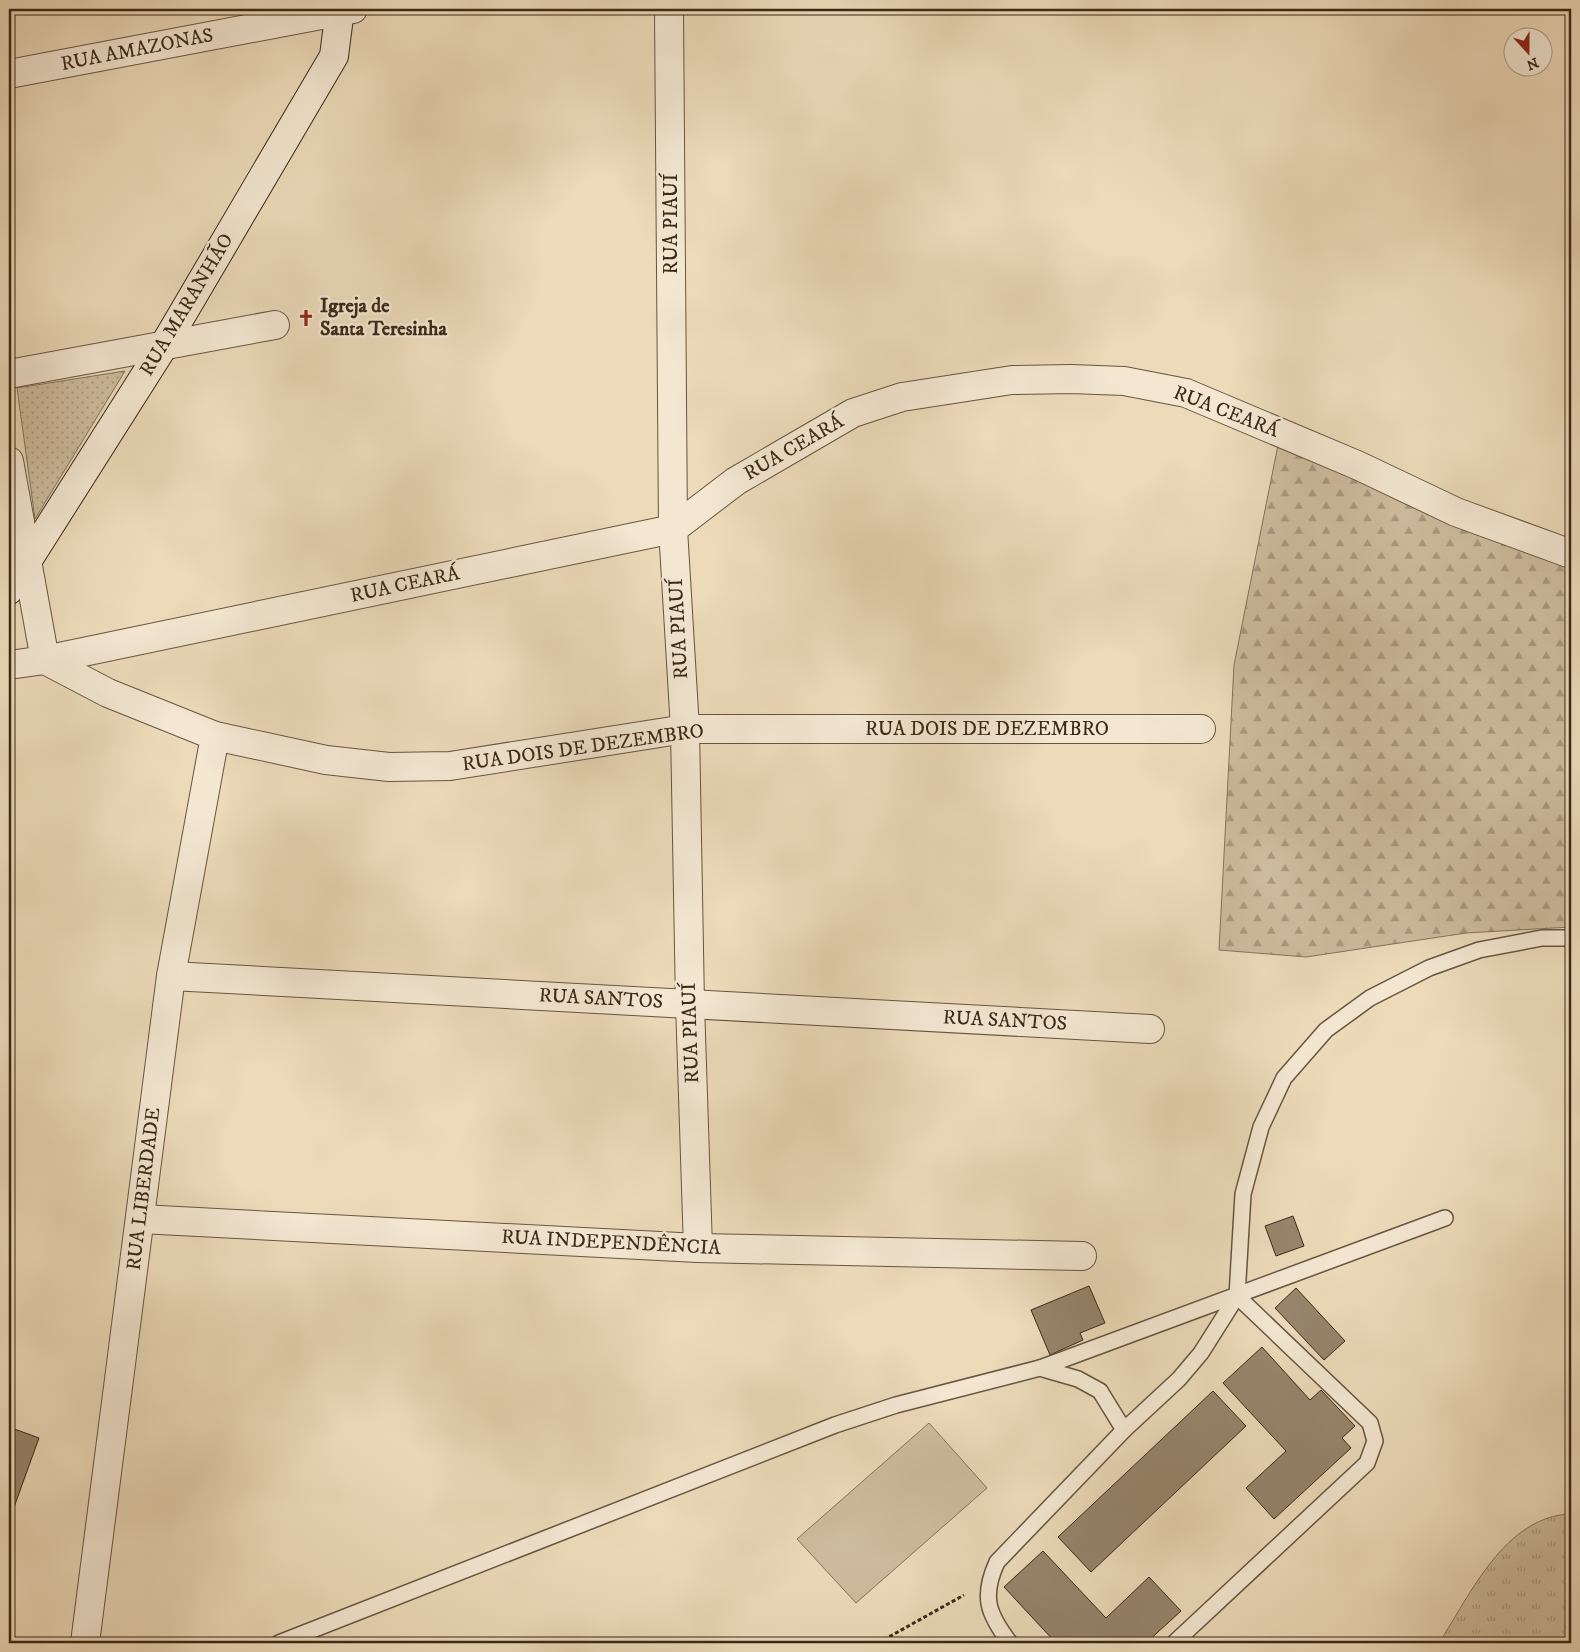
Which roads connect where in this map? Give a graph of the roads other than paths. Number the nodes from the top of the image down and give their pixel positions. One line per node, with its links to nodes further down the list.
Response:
1 (669, 9): 8 (street, RUA PIAUÍ)
2 (345, 10): 3 (street, RUA AMAZONAS); 5 (street, RUA MARANHÃO)
3 (9, 74)
4 (275, 325): 5 (street)
5 (163, 348): 6 (street); 10 (street, RUA MARANHÃO)
6 (9, 374)
7 (9, 461): 10 (street)
8 (673, 529): 9 (street, RUA CEARÁ); 12 (street, RUA CEARÁ); 14 (street, RUA PIAUÍ)
9 (1571, 554)
10 (27, 561): 11 (street, RUA MARANHÃO); 12 (street)
11 (9, 590)
12 (45, 660): 13 (street, RUA CEARÁ); 16 (street, RUA DOIS DE DEZEMBRO)
13 (9, 665)
14 (686, 729): 15 (street, RUA DOIS DE DEZEMBRO); 16 (street, RUA DOIS DE DEZEMBRO); 19 (street, RUA PIAUÍ)
15 (1201, 729)
16 (215, 736): 18 (street, RUA LIBERDADE)
17 (1571, 938): 25 (lane)
18 (171, 976): 19 (street, RUA SANTOS); 22 (street, RUA LIBERDADE)
19 (690, 1004): 20 (street, RUA SANTOS); 23 (street, RUA PIAUÍ)
20 (1150, 1029)
21 (1444, 1218): 25 (lane)
22 (140, 1219): 23 (street, RUA INDEPENDÊNCIA); 29 (street, RUA LIBERDADE)
23 (698, 1248): 24 (street, RUA INDEPENDÊNCIA)
24 (1082, 1256)
25 (1237, 1296): 26 (lane); 27 (lane); 31 (lane)
26 (1040, 1368): 27 (lane); 28 (lane)
27 (1124, 1430): 30 (lane)
28 (287, 1642)
29 (85, 1643)
30 (1010, 1643)
31 (1174, 1643)

